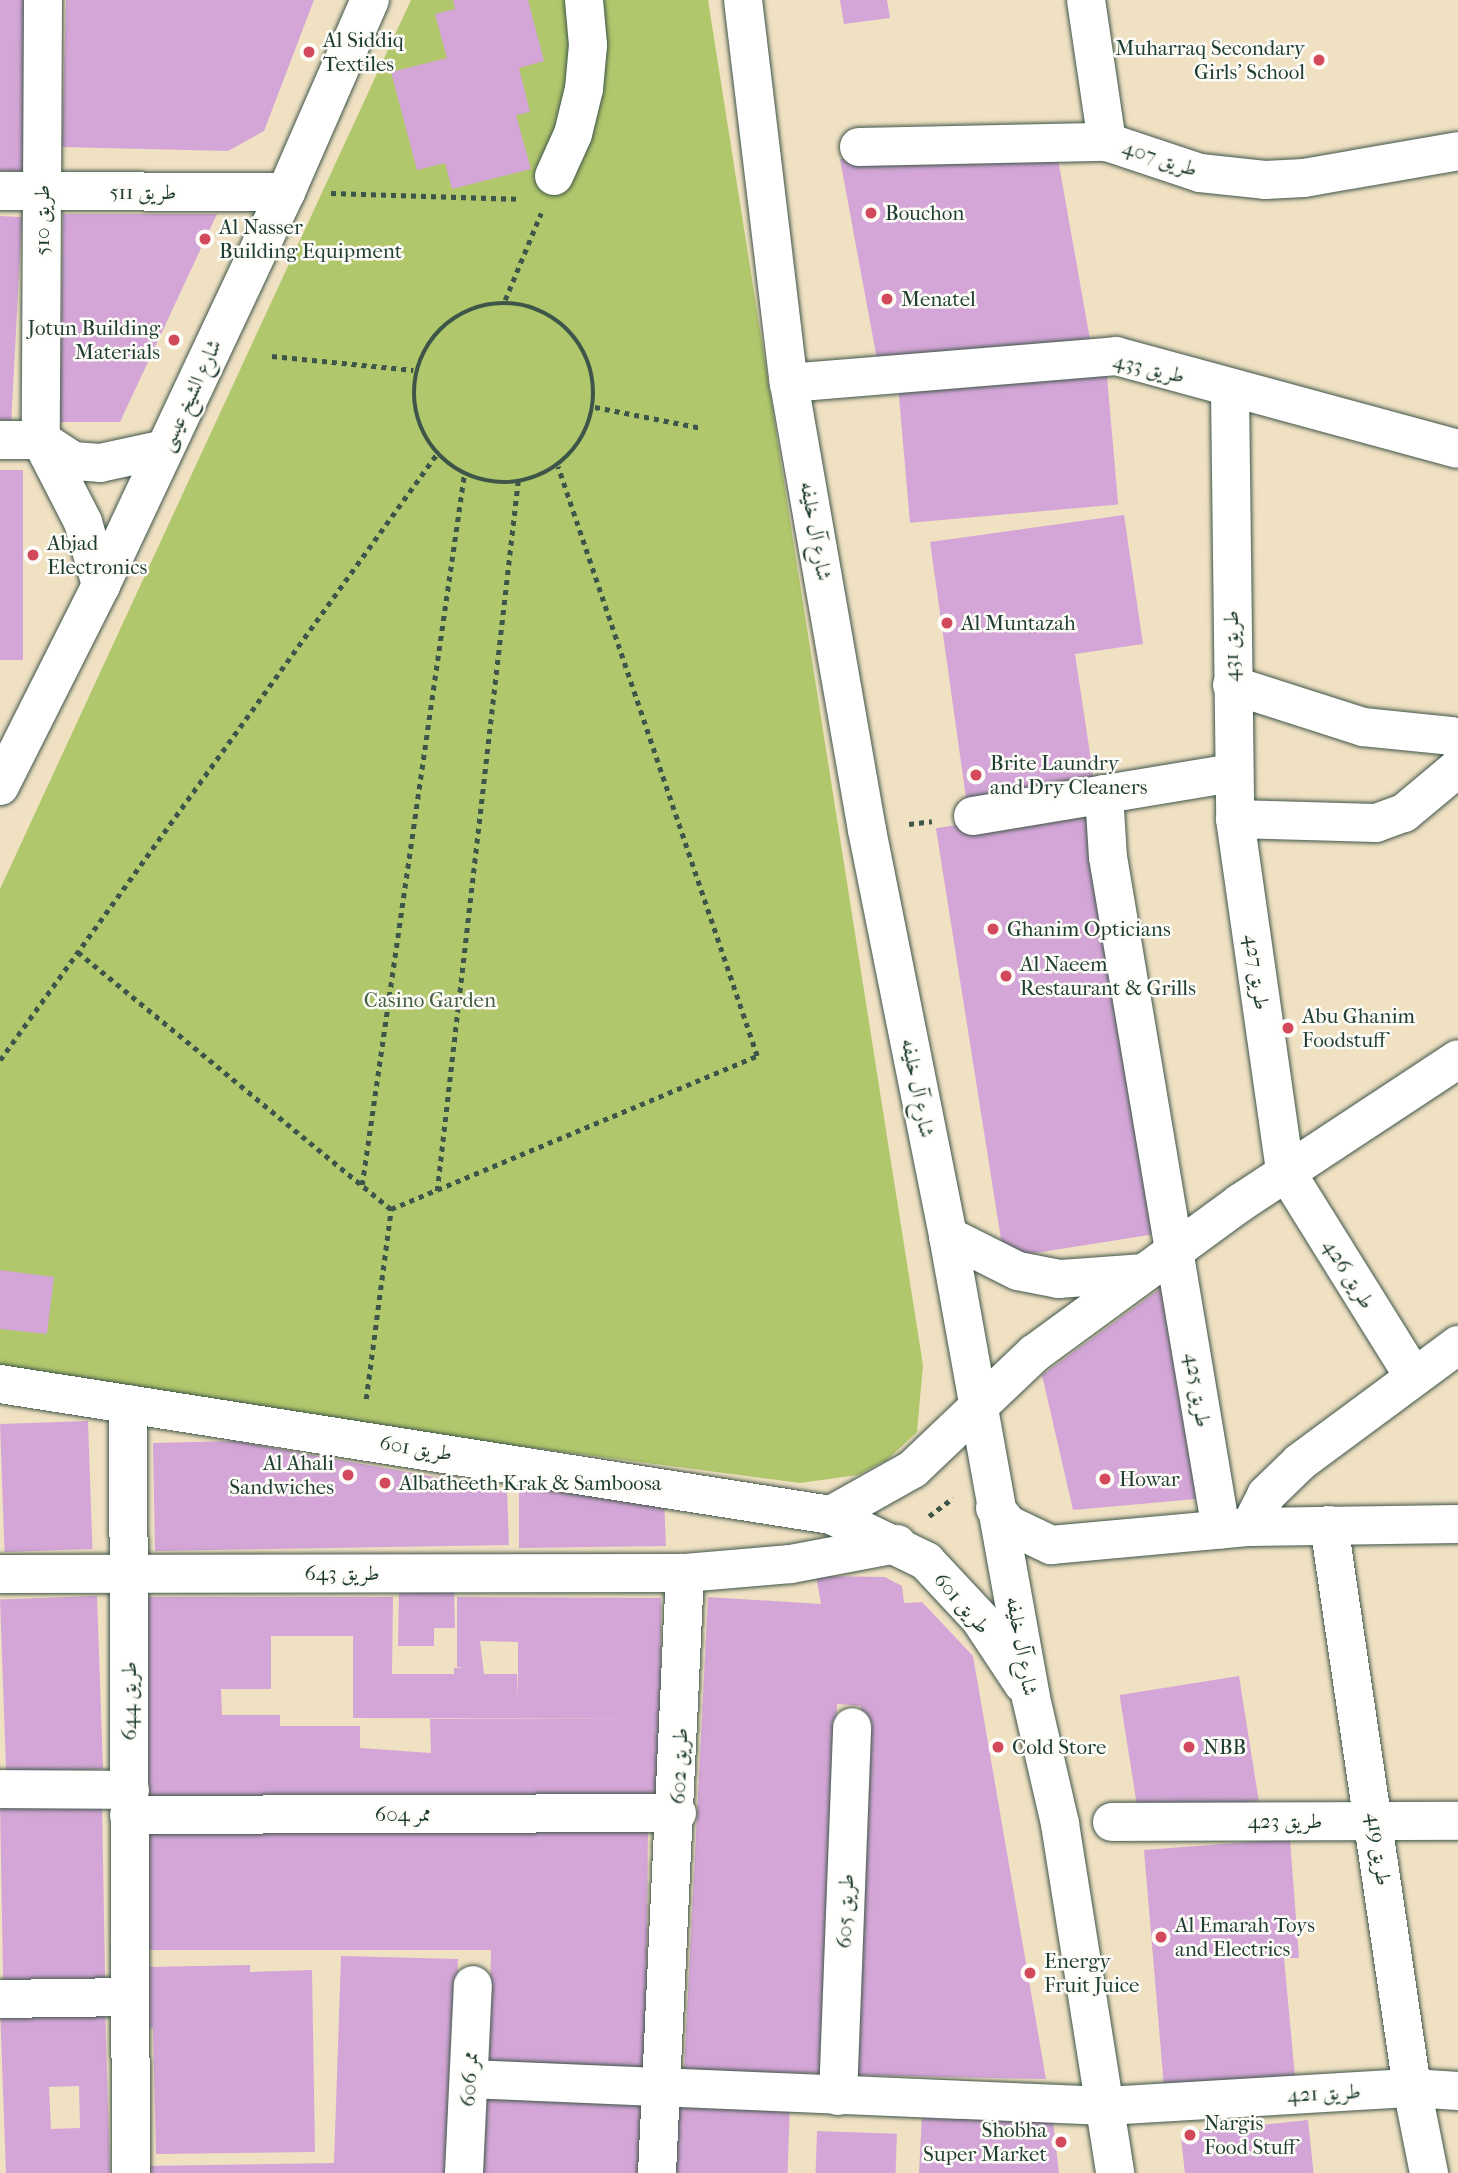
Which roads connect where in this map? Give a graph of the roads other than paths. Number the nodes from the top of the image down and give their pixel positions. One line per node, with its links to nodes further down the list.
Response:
1 (43, 0): 11 (street, طريق 510)
2 (370, 0): 12 (street, شارع الشيخ عيسى)
3 (584, 0): 9 (street)
4 (743, 0): 13 (street, شارع آل خليفه)
5 (1086, 0): 6 (street)
6 (1107, 142): 7 (street, طريق 407); 8 (street, طريق 407)
7 (859, 147)
8 (1458, 151)
9 (550, 188)
10 (0, 191): 11 (street, طريق 511)
11 (42, 191): 12 (street, طريق 511); 16 (street, طريق 510)
12 (286, 192): 17 (street, شارع الشيخ عيسى)
13 (789, 383): 14 (street, طريق 433); 30 (street, شارع آل خليفه)
14 (1230, 390): 18 (street, طريق 433); 20 (street, طريق 431)
15 (0, 440): 16 (street)
16 (41, 440): 17 (street); 19 (street)
17 (164, 449): 19 (street, شارع الشيخ عيسى)
18 (1458, 449)
19 (101, 585): 24 (street, شارع الشيخ عيسى)
20 (1232, 685): 21 (street); 23 (street, طريق 431)
21 (1458, 741)
22 (1458, 768): 27 (street)
23 (1232, 773): 25 (street); 27 (street, طريق 427)
24 (0, 786)
25 (1104, 794): 26 (street); 31 (street)
26 (973, 816)
27 (1235, 819): 29 (street, طريق 427)
28 (1458, 1059): 29 (street)
29 (1285, 1170): 31 (street); 34 (street, طريق 426)
30 (948, 1236): 32 (street); 37 (street, شارع آل خليفه)
31 (1175, 1251): 32 (street); 42 (street, طريق 425)
32 (1145, 1273): 37 (street)
33 (1458, 1345): 34 (street)
34 (1414, 1377): 42 (street)
35 (0, 1384): 36 (street, طريق 601)
36 (128, 1405): 39 (street, طريق 601); 44 (street, طريق 644)
37 (977, 1405): 38 (street, شارع آل خليفه); 39 (street)
38 (995, 1508): 42 (street); 47 (street, شارع آل خليفه)
39 (831, 1516): 43 (street, طريق 601)
40 (1458, 1524): 41 (street)
41 (1329, 1525): 42 (street); 52 (street, طريق 419)
42 (1235, 1528)
43 (897, 1544): 45 (street); 47 (street, طريق 601)
44 (129, 1573): 45 (street, طريق 643); 46 (street, طريق 643); 50 (street, طريق 644)
45 (685, 1573): 51 (street, طريق 602)
46 (0, 1574)
47 (1031, 1698): 63 (street, شارع آل خليفه)
48 (852, 1727): 62 (street, طريق 605)
49 (0, 1789): 50 (street, ممر 604)
50 (129, 1802): 51 (street, ممر 604); 56 (street, طريق 644)
51 (677, 1813): 59 (street, طريق 602)
52 (1375, 1821): 53 (street, طريق 423); 54 (street, طريق 423); 60 (street, طريق 419)
53 (1458, 1821)
54 (1112, 1822)
55 (473, 1985): 58 (street, ممر 606)
56 (128, 1997): 57 (street); 64 (street, طريق 644)
57 (0, 1999)
58 (469, 2079): 59 (street); 65 (street, ممر 606)
59 (660, 2088): 62 (street); 66 (street, طريق 602)
60 (1412, 2088): 61 (street, طريق 421); 63 (street, طريق 421); 68 (street, طريق 419)
61 (1458, 2091)
62 (838, 2096): 63 (street)
63 (1107, 2106): 67 (street, شارع آل خليفه)
64 (131, 2173)
65 (464, 2173)
66 (657, 2173)
67 (1115, 2173)
68 (1429, 2173)

